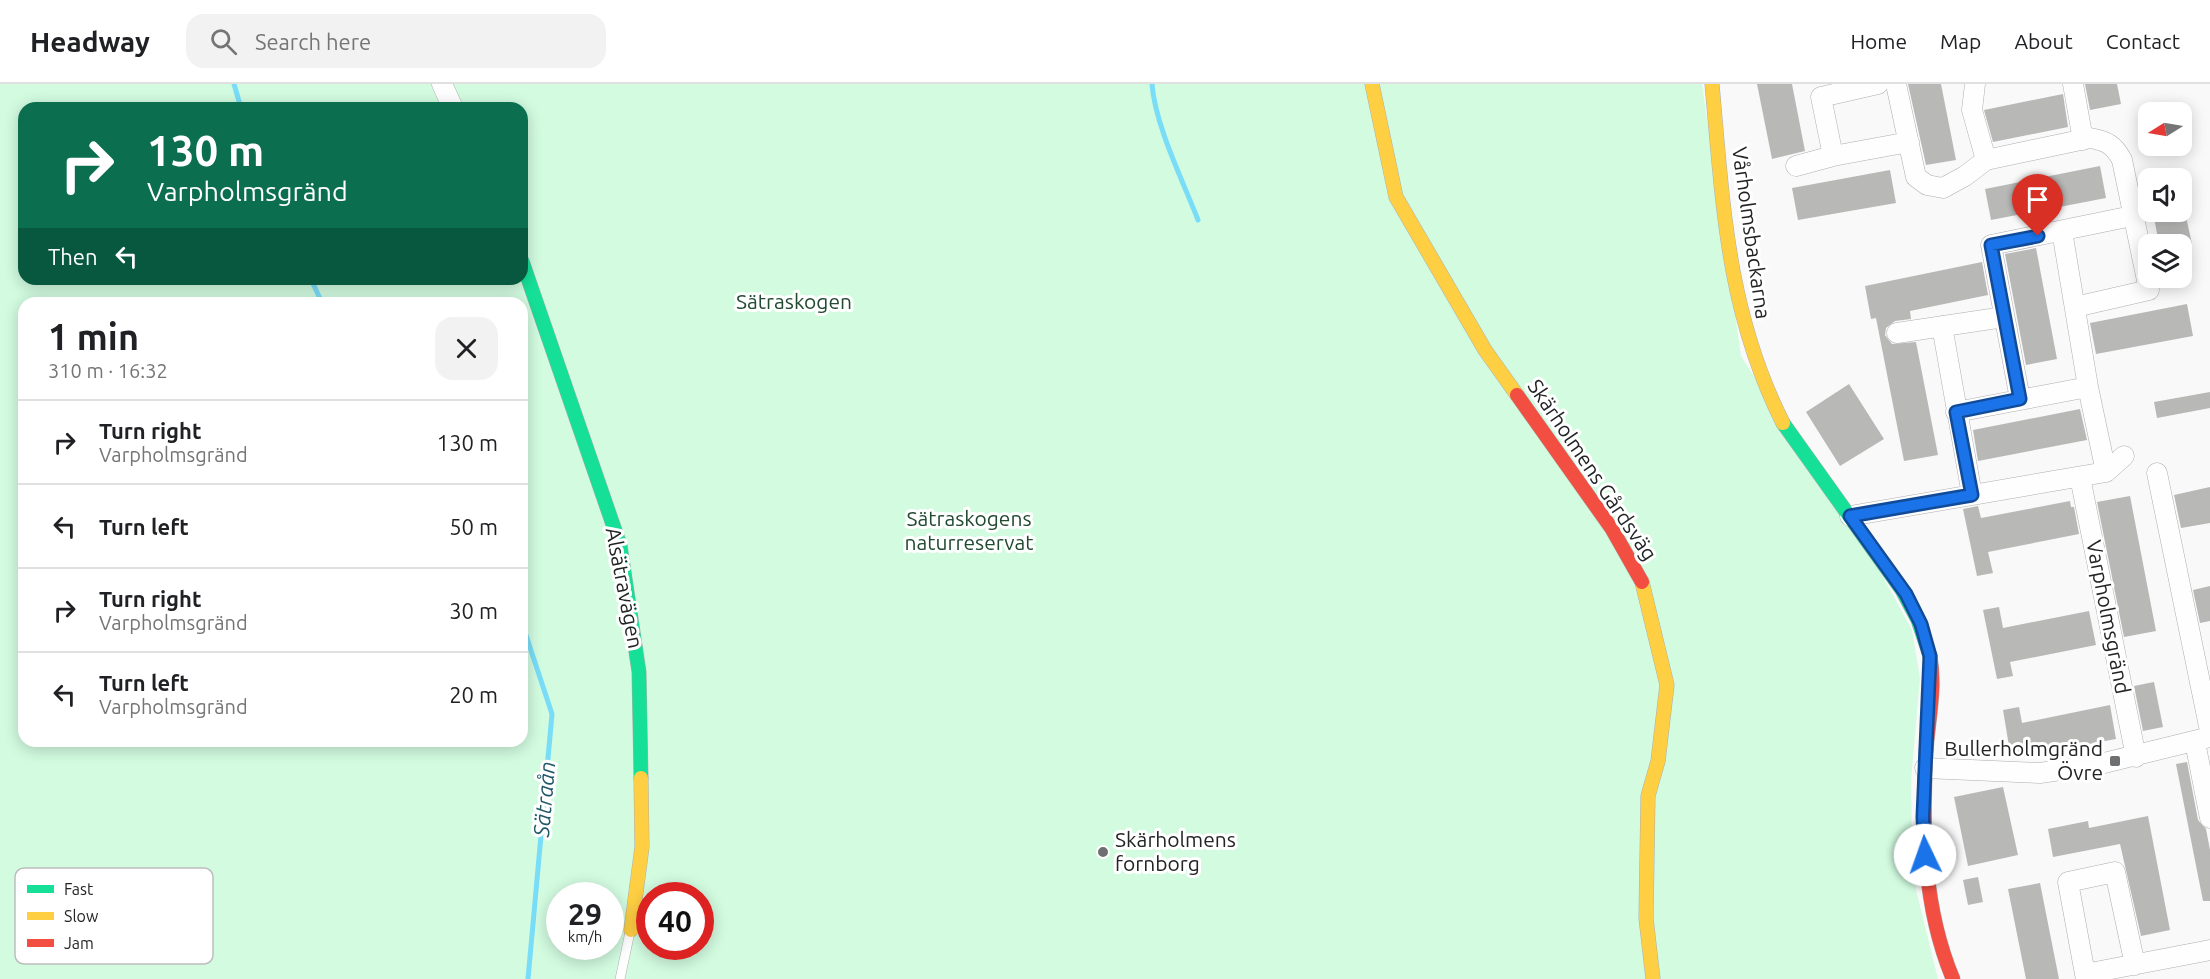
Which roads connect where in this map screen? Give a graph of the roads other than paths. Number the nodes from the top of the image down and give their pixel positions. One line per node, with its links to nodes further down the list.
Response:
1 (442, 84): 9 (street)
2 (1372, 84): 39 (street, Skärholmens Gårdsväg)
3 (1712, 84): 30 (street, Vårholmsbackarna)
4 (1878, 84): 8 (street)
5 (1896, 84): 11 (street)
6 (1975, 84): 13 (street)
7 (2073, 84): 10 (street)
8 (1819, 91): 12 (street)
9 (450, 102)
10 (2083, 140): 13 (street); 15 (street)
11 (1909, 142): 12 (street); 13 (street)
12 (1833, 156): 14 (street)
13 (1986, 160)
14 (1796, 166)
15 (2132, 216): 16 (street); 18 (street)
16 (2062, 231): 18 (street); 19 (street)
17 (528, 278): 35 (street, Alsätravägen)
18 (2075, 307): 22 (street)
19 (2004, 317): 20 (street); 23 (street)
20 (1941, 326): 21 (street); 24 (street)
21 (1897, 333)
22 (2088, 387): 23 (street); 26 (street)
23 (2020, 399): 24 (street)
24 (1956, 412): 29 (street)
25 (2124, 456): 26 (street)
26 (2106, 472): 28 (street)
27 (2157, 473): 31 (street)
28 (2080, 477): 29 (street); 32 (street, Varpholmsgränd)
29 (1972, 495): 30 (street)
30 (1850, 516): 33 (street, Vårholmsbackarna)
31 (2205, 737): 32 (street); 34 (street)
32 (2136, 756): 33 (street)
33 (1925, 768): 40 (street, Vårholmsbackarna)
34 (2210, 818)
35 (631, 930): 38 (lane)
36 (2210, 950): 37 (street)
37 (2135, 965): 37 (street)
38 (620, 979)
39 (1653, 979)
40 (1953, 979)

